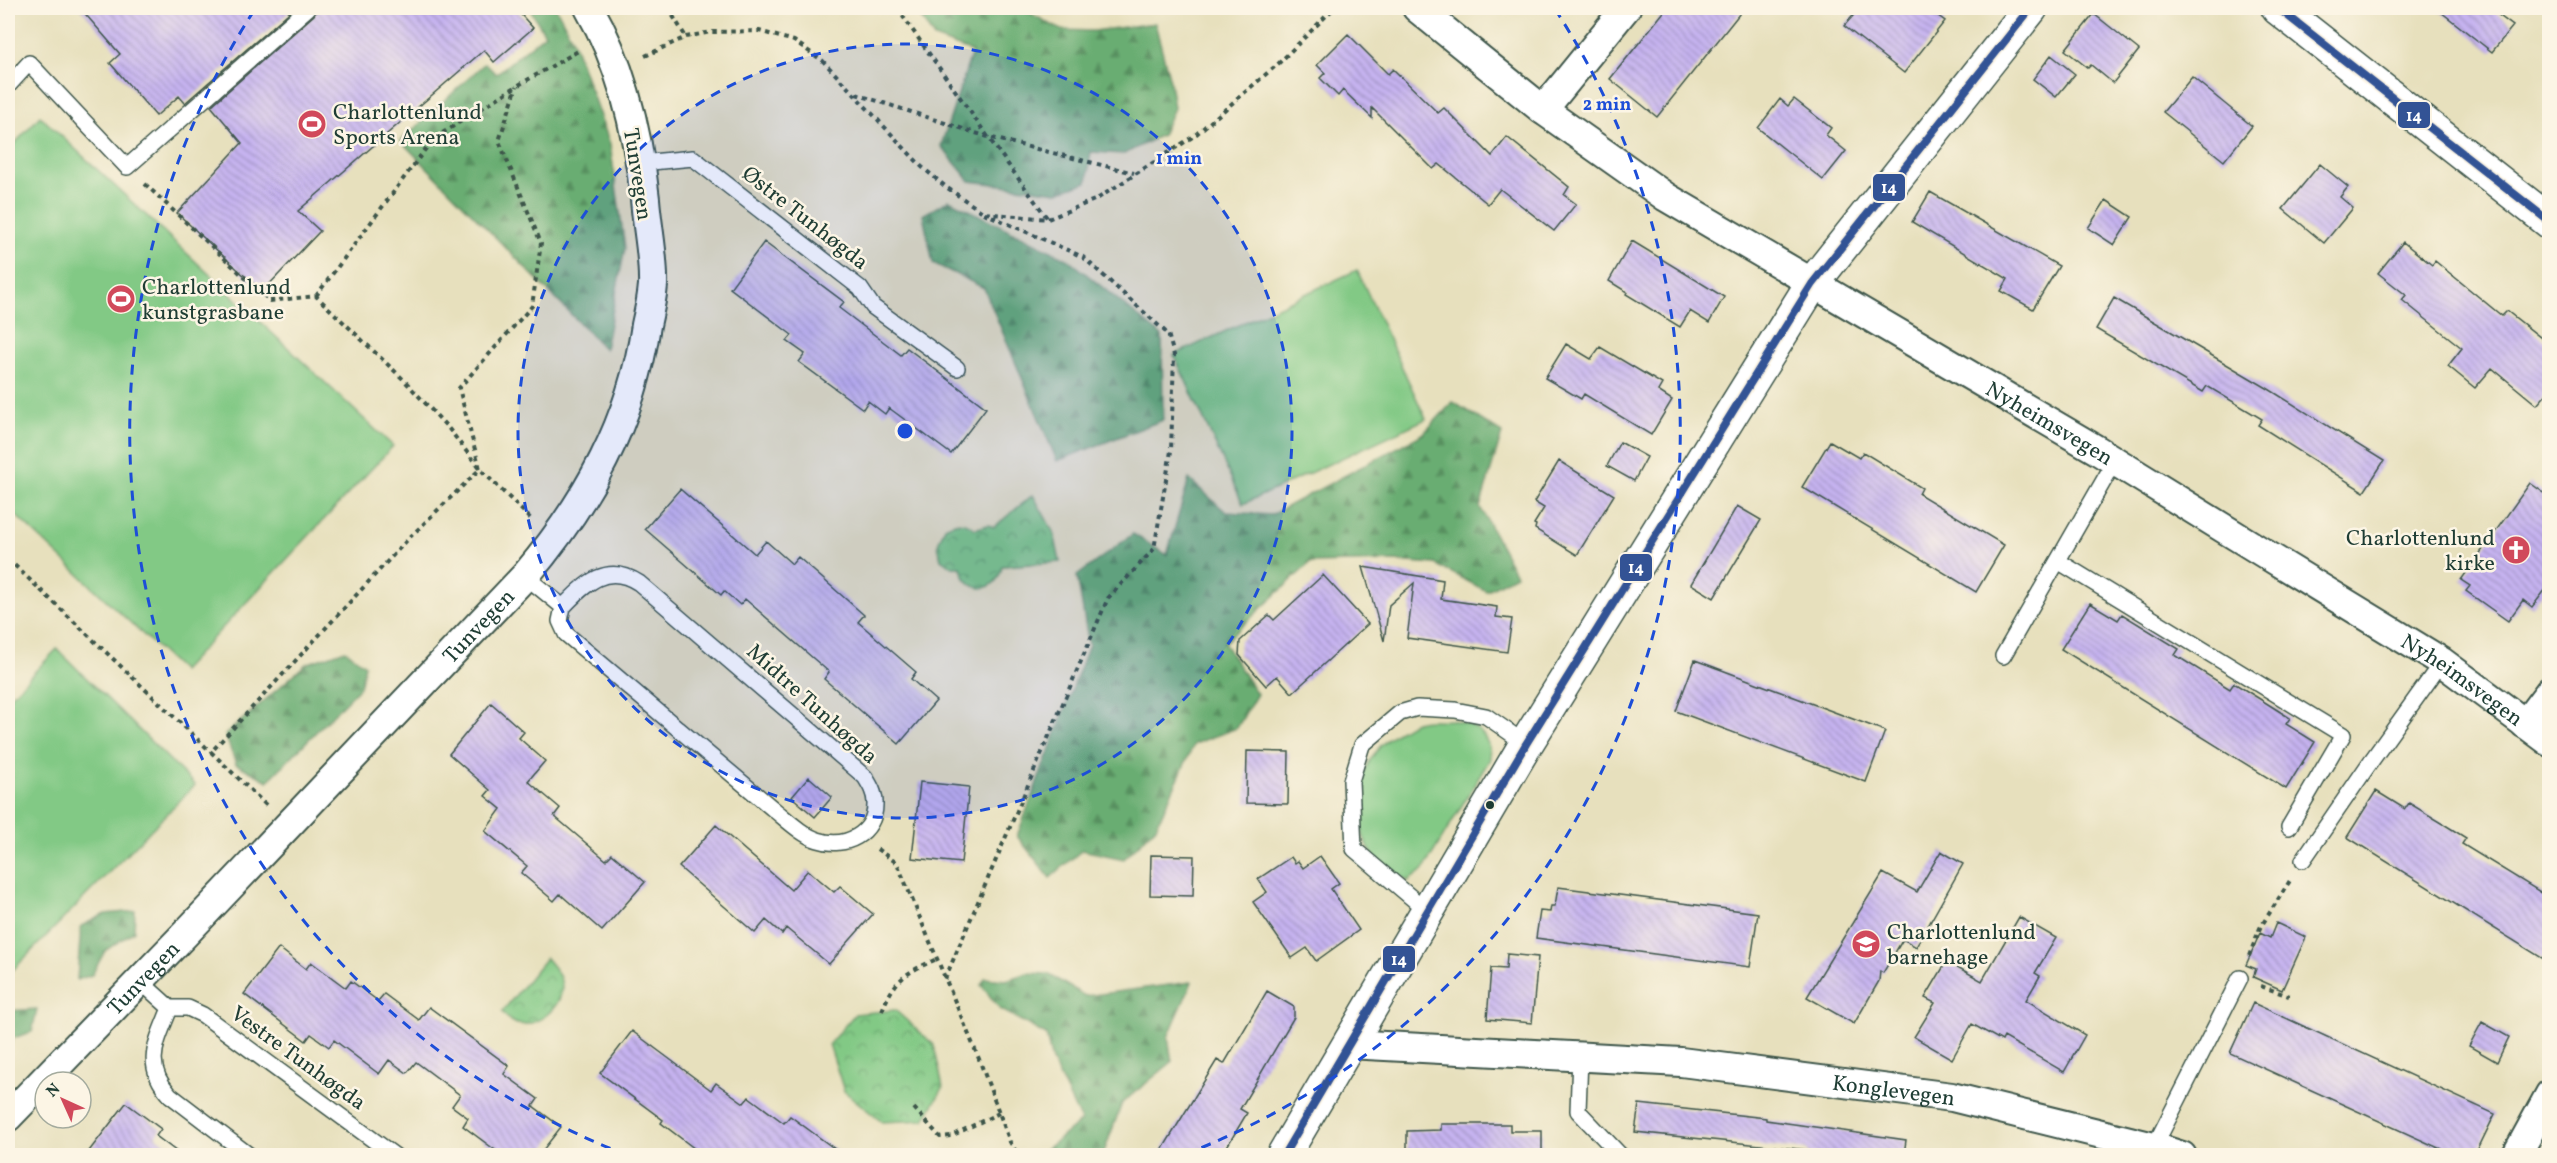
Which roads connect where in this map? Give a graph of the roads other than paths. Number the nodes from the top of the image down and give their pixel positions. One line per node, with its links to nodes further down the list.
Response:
1 (308, 8): 7 (lane)
2 (589, 8): 9 (street, Tunvegen)
3 (1417, 8): 8 (street, Nyheimsvegen)
4 (1626, 8): 8 (street)
5 (2031, 8): 11 (street)
6 (2278, 8): 10 (street)
7 (8, 86)
8 (1543, 110): 11 (street, Nyheimsvegen)
9 (641, 163): 12 (lane, Østre Tunhøgda); 15 (street, Tunvegen)
10 (2550, 222)
11 (1812, 284): 13 (street, Nyheimsvegen); 22 (street)
12 (957, 368)
13 (2115, 461): 14 (lane); 18 (street, Nyheimsvegen)
14 (2058, 561): 17 (lane); 23 (lane)
15 (525, 576): 16 (lane); 27 (street, Tunvegen)
16 (563, 607): 16 (lane, Midtre Tunhøgda)
17 (2003, 656)
18 (2442, 662): 20 (street, Nyheimsvegen); 24 (lane)
19 (2550, 691): 20 (street)
20 (2525, 724): 21 (street, Nyheimsvegen)
21 (2550, 742)
22 (1526, 744): 25 (street); 25 (lane)
23 (2289, 827)
24 (2303, 860)
25 (1426, 910): 29 (street)
26 (2240, 978): 33 (lane)
27 (140, 980): 28 (lane); 32 (street, Tunvegen)
28 (170, 1008): 34 (lane); 35 (lane, Vestre Tunhøgda)
29 (1348, 1044): 30 (street, Konglevegen); 36 (street)
30 (1580, 1057): 33 (street, Konglevegen); 37 (lane)
31 (2550, 1094): 39 (street)
32 (8, 1117)
33 (2156, 1151): 38 (street, Konglevegen)
34 (250, 1155)
35 (395, 1155)
36 (1283, 1155)
37 (1621, 1155)
38 (2182, 1155)
39 (2517, 1155)

